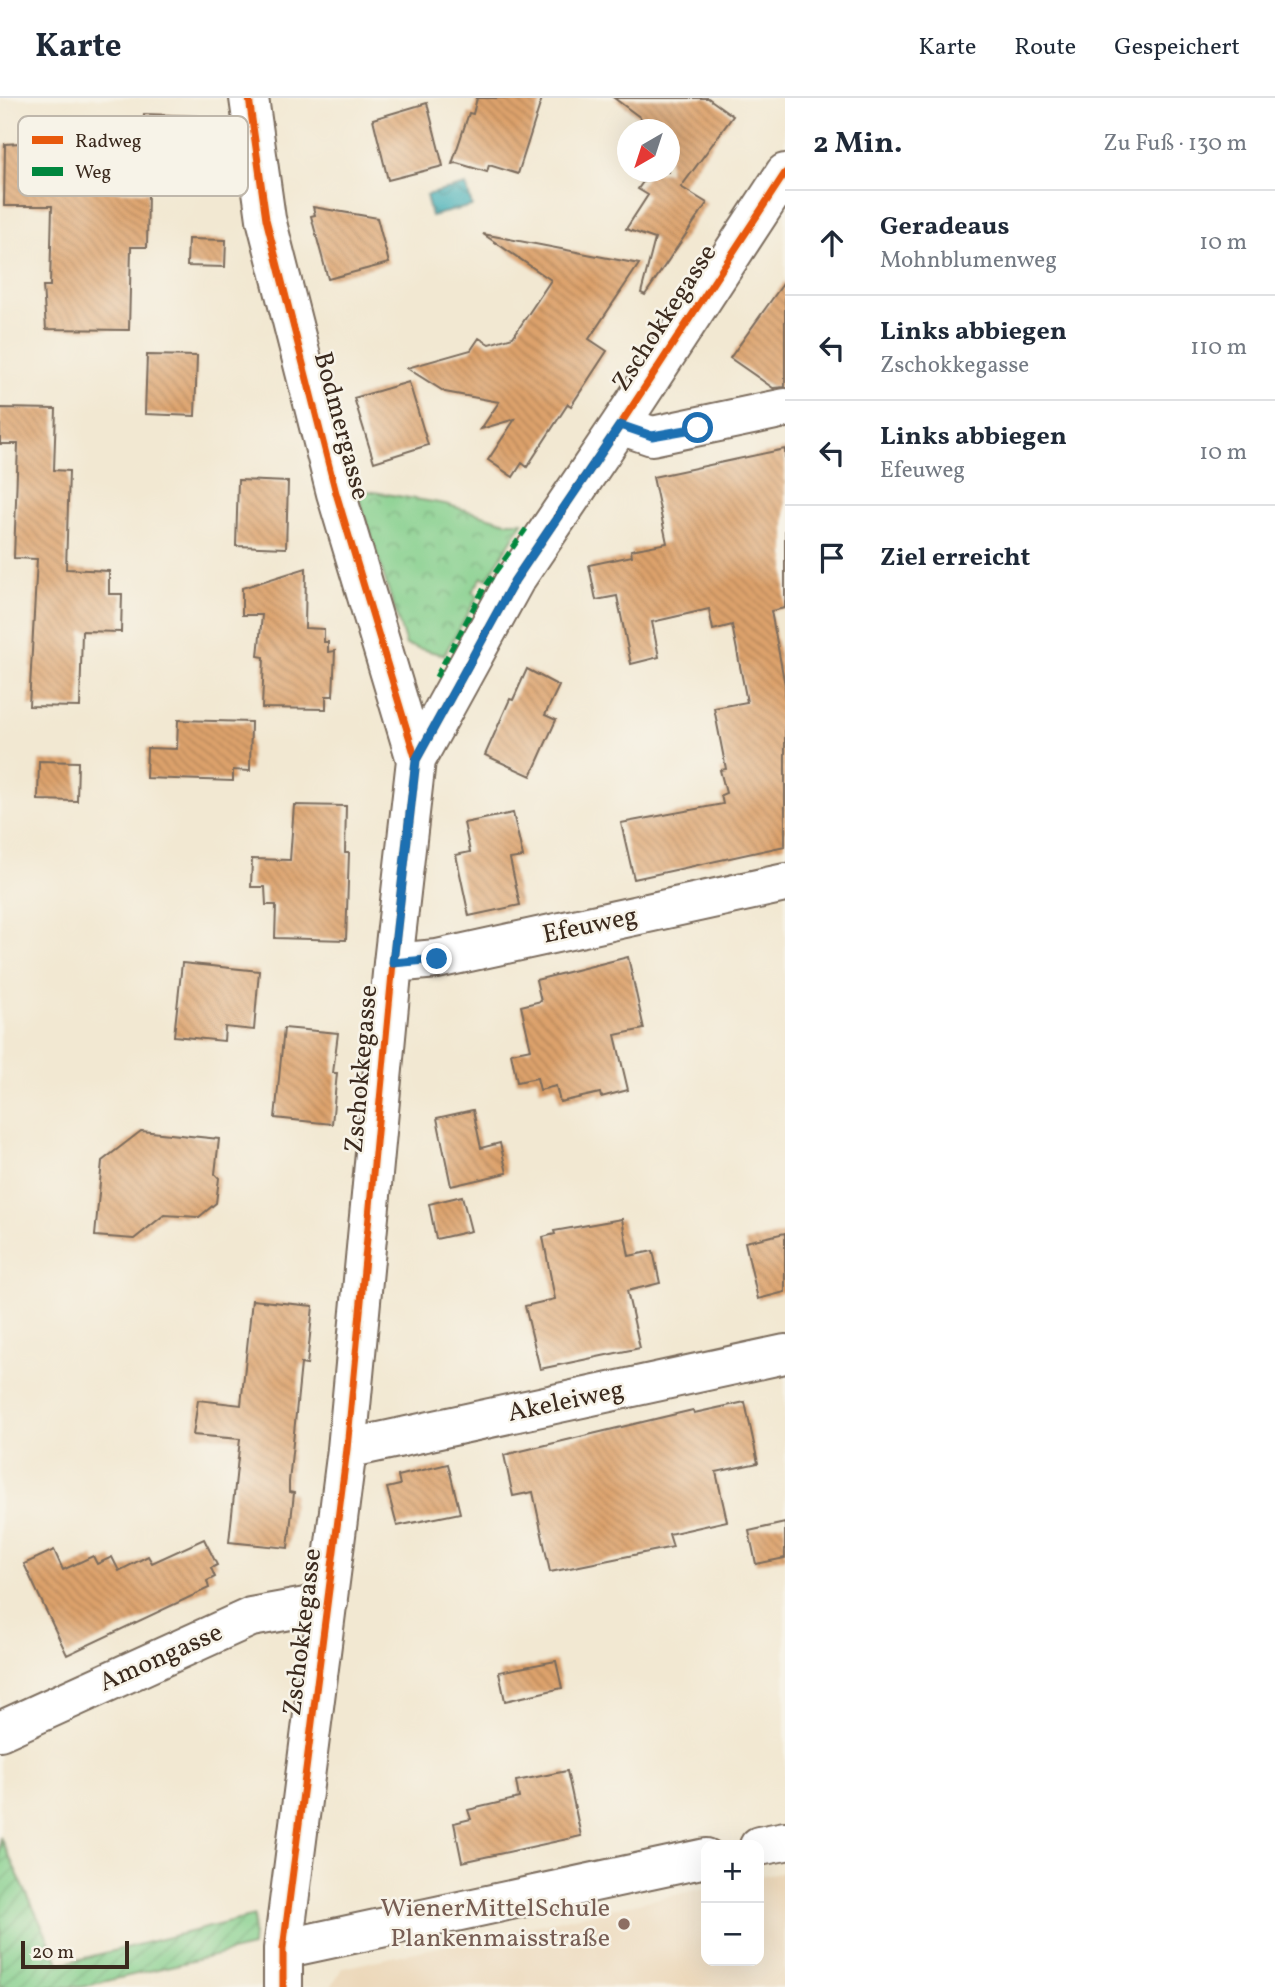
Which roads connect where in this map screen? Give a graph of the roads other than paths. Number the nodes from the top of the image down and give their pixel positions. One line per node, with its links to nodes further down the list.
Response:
1 (249, 98): 5 (street, Bodmergasse)
2 (785, 173): 4 (street, Zschokkegasse)
3 (785, 408): 4 (street)
4 (620, 425): 5 (street, Zschokkegasse)
5 (416, 760): 7 (street, Zschokkegasse)
6 (785, 883): 7 (street, Efeuweg)
7 (393, 963): 9 (street, Zschokkegasse)
8 (785, 1354): 9 (street, Akeleiweg)
9 (347, 1449): 10 (street, Zschokkegasse)
10 (328, 1603): 11 (street, Amongasse); 15 (street, Zschokkegasse)
11 (0, 1731)
12 (785, 1841): 13 (street)
13 (764, 1845)
14 (701, 1859): 15 (street)
15 (283, 1949): 16 (street, Zschokkegasse)
16 (283, 1987)

